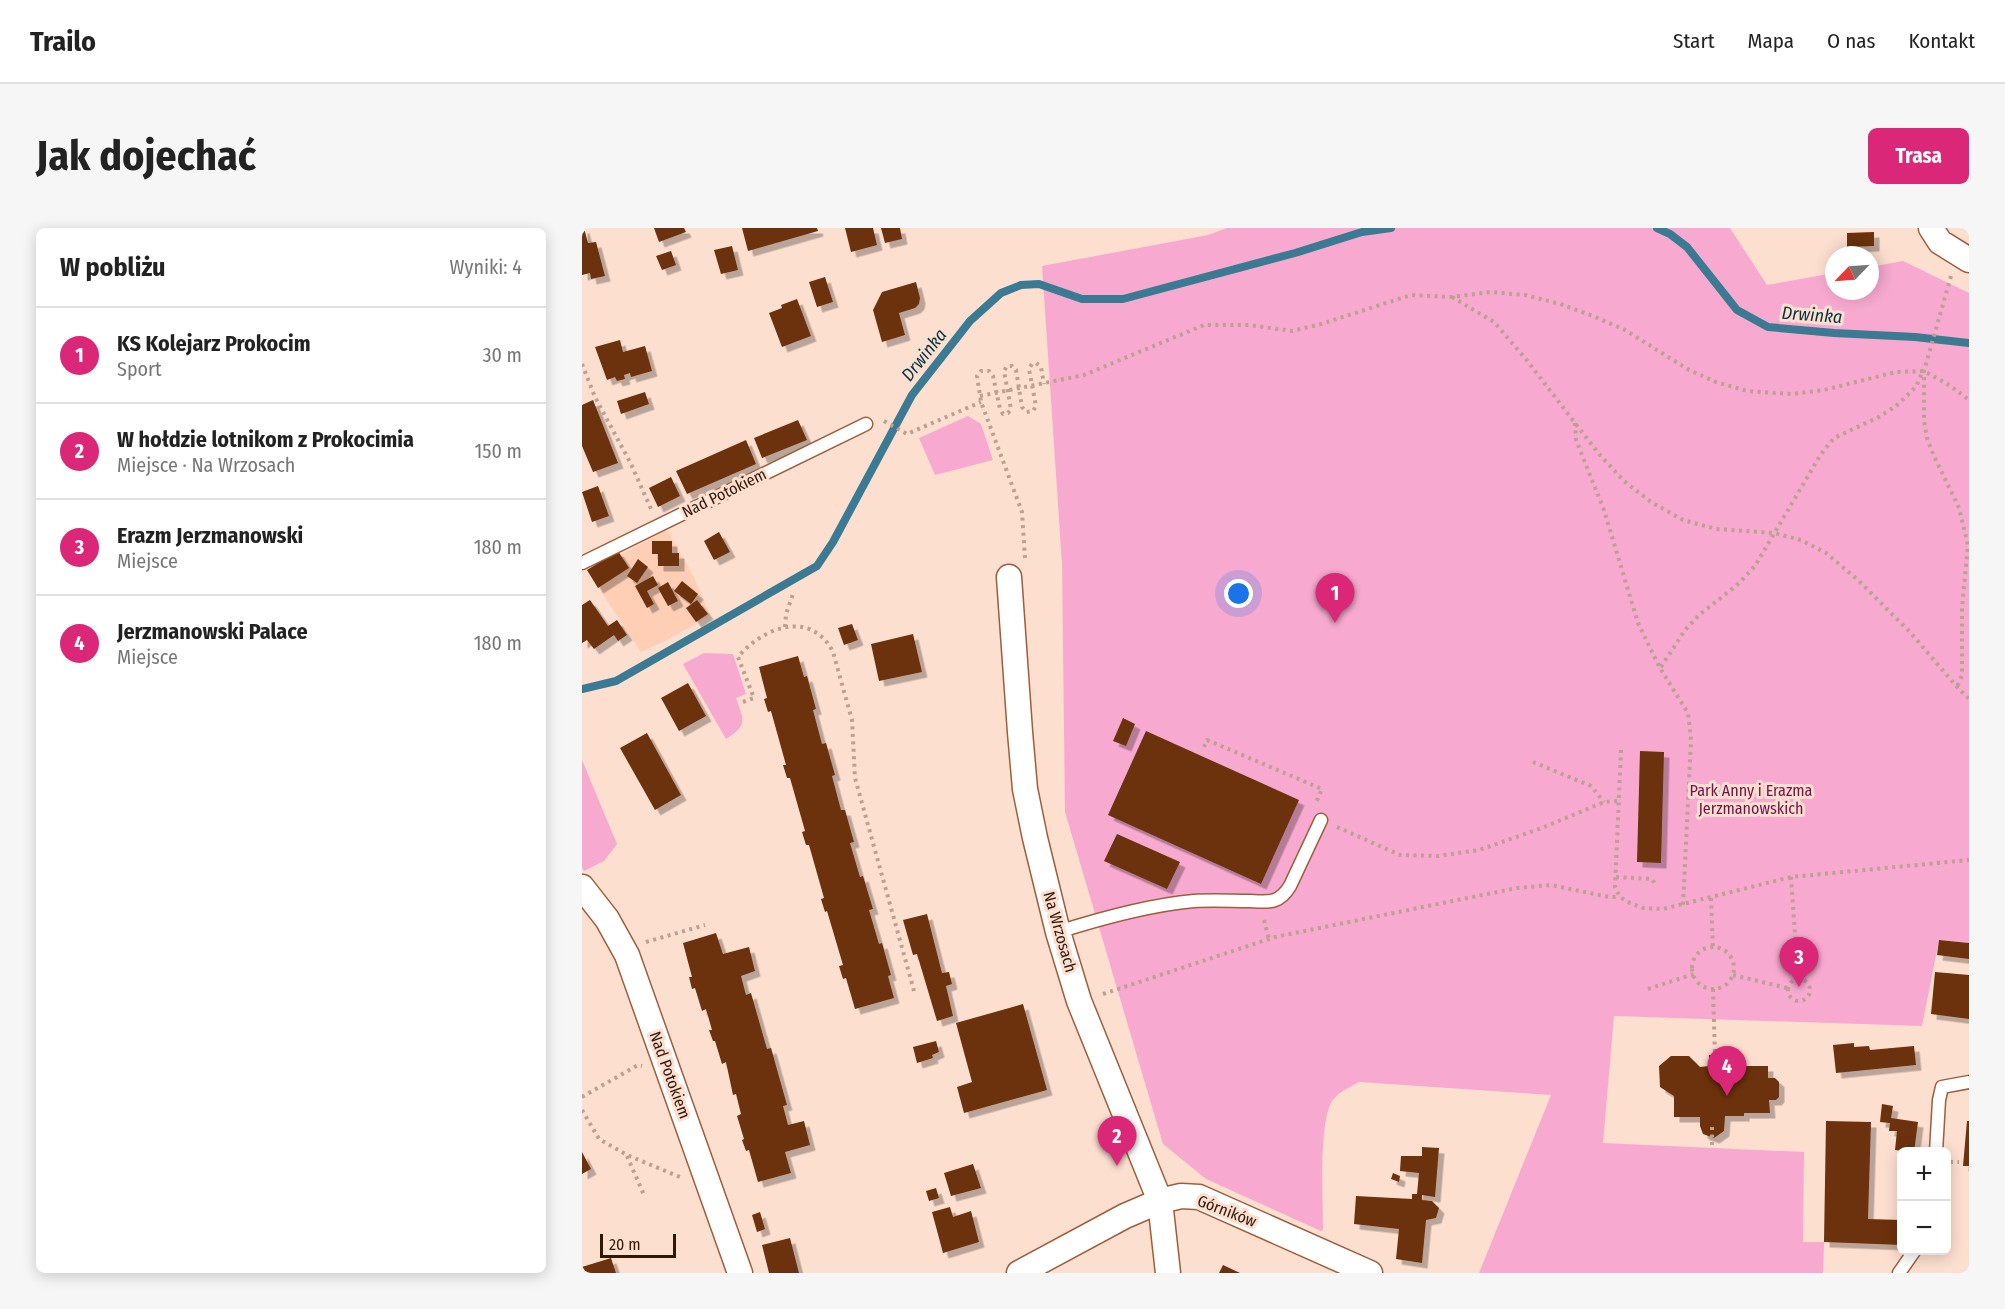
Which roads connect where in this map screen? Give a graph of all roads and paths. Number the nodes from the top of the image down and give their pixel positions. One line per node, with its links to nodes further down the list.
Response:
1 (1931, 228): 2 (street)
2 (1961, 266): 5 (path)
3 (1452, 297): 5 (path); 6 (path); 15 (path)
4 (582, 364): 17 (path)
5 (1924, 371): 12 (path); 18 (path); 25 (path)
6 (1044, 384): 7 (path); 7 (path)
7 (1032, 386): 8 (path); 8 (path)
8 (1019, 389): 9 (path); 9 (path)
9 (1008, 391): 10 (path); 10 (path)
10 (997, 393): 11 (path); 11 (path)
11 (980, 396): 13 (path)
12 (1969, 400)
13 (981, 402): 14 (path); 20 (path)
14 (878, 418)
15 (1575, 423): 18 (path); 23 (path)
16 (866, 424): 17 (lane, Nad Potokiem)
17 (657, 526): 19 (lane, Nad Potokiem)
18 (1774, 533): 23 (path); 26 (path)
19 (582, 563)
20 (1009, 578): 44 (street, Na Wrzosach)
21 (793, 594): 22 (path)
22 (785, 627): 28 (path); 54 (path)
23 (1660, 668): 42 (path)
24 (1969, 673): 25 (path)
25 (1962, 675): 26 (path)
26 (1957, 687): 27 (path)
27 (1969, 699)
28 (743, 702)
29 (1204, 747): 34 (path)
30 (1621, 750): 32 (path)
31 (1533, 762): 33 (path)
32 (1618, 801): 33 (path); 36 (path)
33 (1604, 802): 34 (path)
34 (1321, 820): 44 (lane)
35 (1969, 860): 37 (path)
36 (1616, 877): 39 (path); 40 (path)
37 (1791, 877): 41 (path); 49 (path)
38 (582, 886): 68 (street, Nad Potokiem)
39 (1656, 886)
40 (1620, 897): 42 (path); 53 (path)
41 (1711, 898): 42 (path); 46 (path)
42 (1683, 905)
43 (705, 925): 45 (path)
44 (1058, 932): 66 (street, Na Wrzosach)
45 (642, 943)
46 (1713, 948): 47 (path); 48 (path)
47 (1694, 974): 51 (path); 52 (path)
48 (1733, 975): 50 (path); 52 (path)
49 (1798, 978): 50 (path); 50 (path)
50 (1787, 988)
51 (1648, 989)
52 (1713, 989): 55 (path)
53 (1114, 990)
54 (915, 991)
55 (1715, 1055)
56 (644, 1066): 58 (path)
57 (1969, 1082): 62 (lane)
58 (582, 1097)
59 (582, 1110): 63 (path)
60 (1712, 1126): 61 (path)
61 (1712, 1145)
62 (1936, 1147)
63 (627, 1155): 64 (path); 65 (path)
64 (681, 1177)
65 (644, 1195)
66 (1160, 1201): 69 (street, Górników); 70 (street, Na Wrzosach); 71 (street, Górników)
67 (1912, 1255): 72 (lane)
68 (740, 1273)
69 (1019, 1273)
70 (1168, 1273)
71 (1370, 1273)
72 (1899, 1273)

